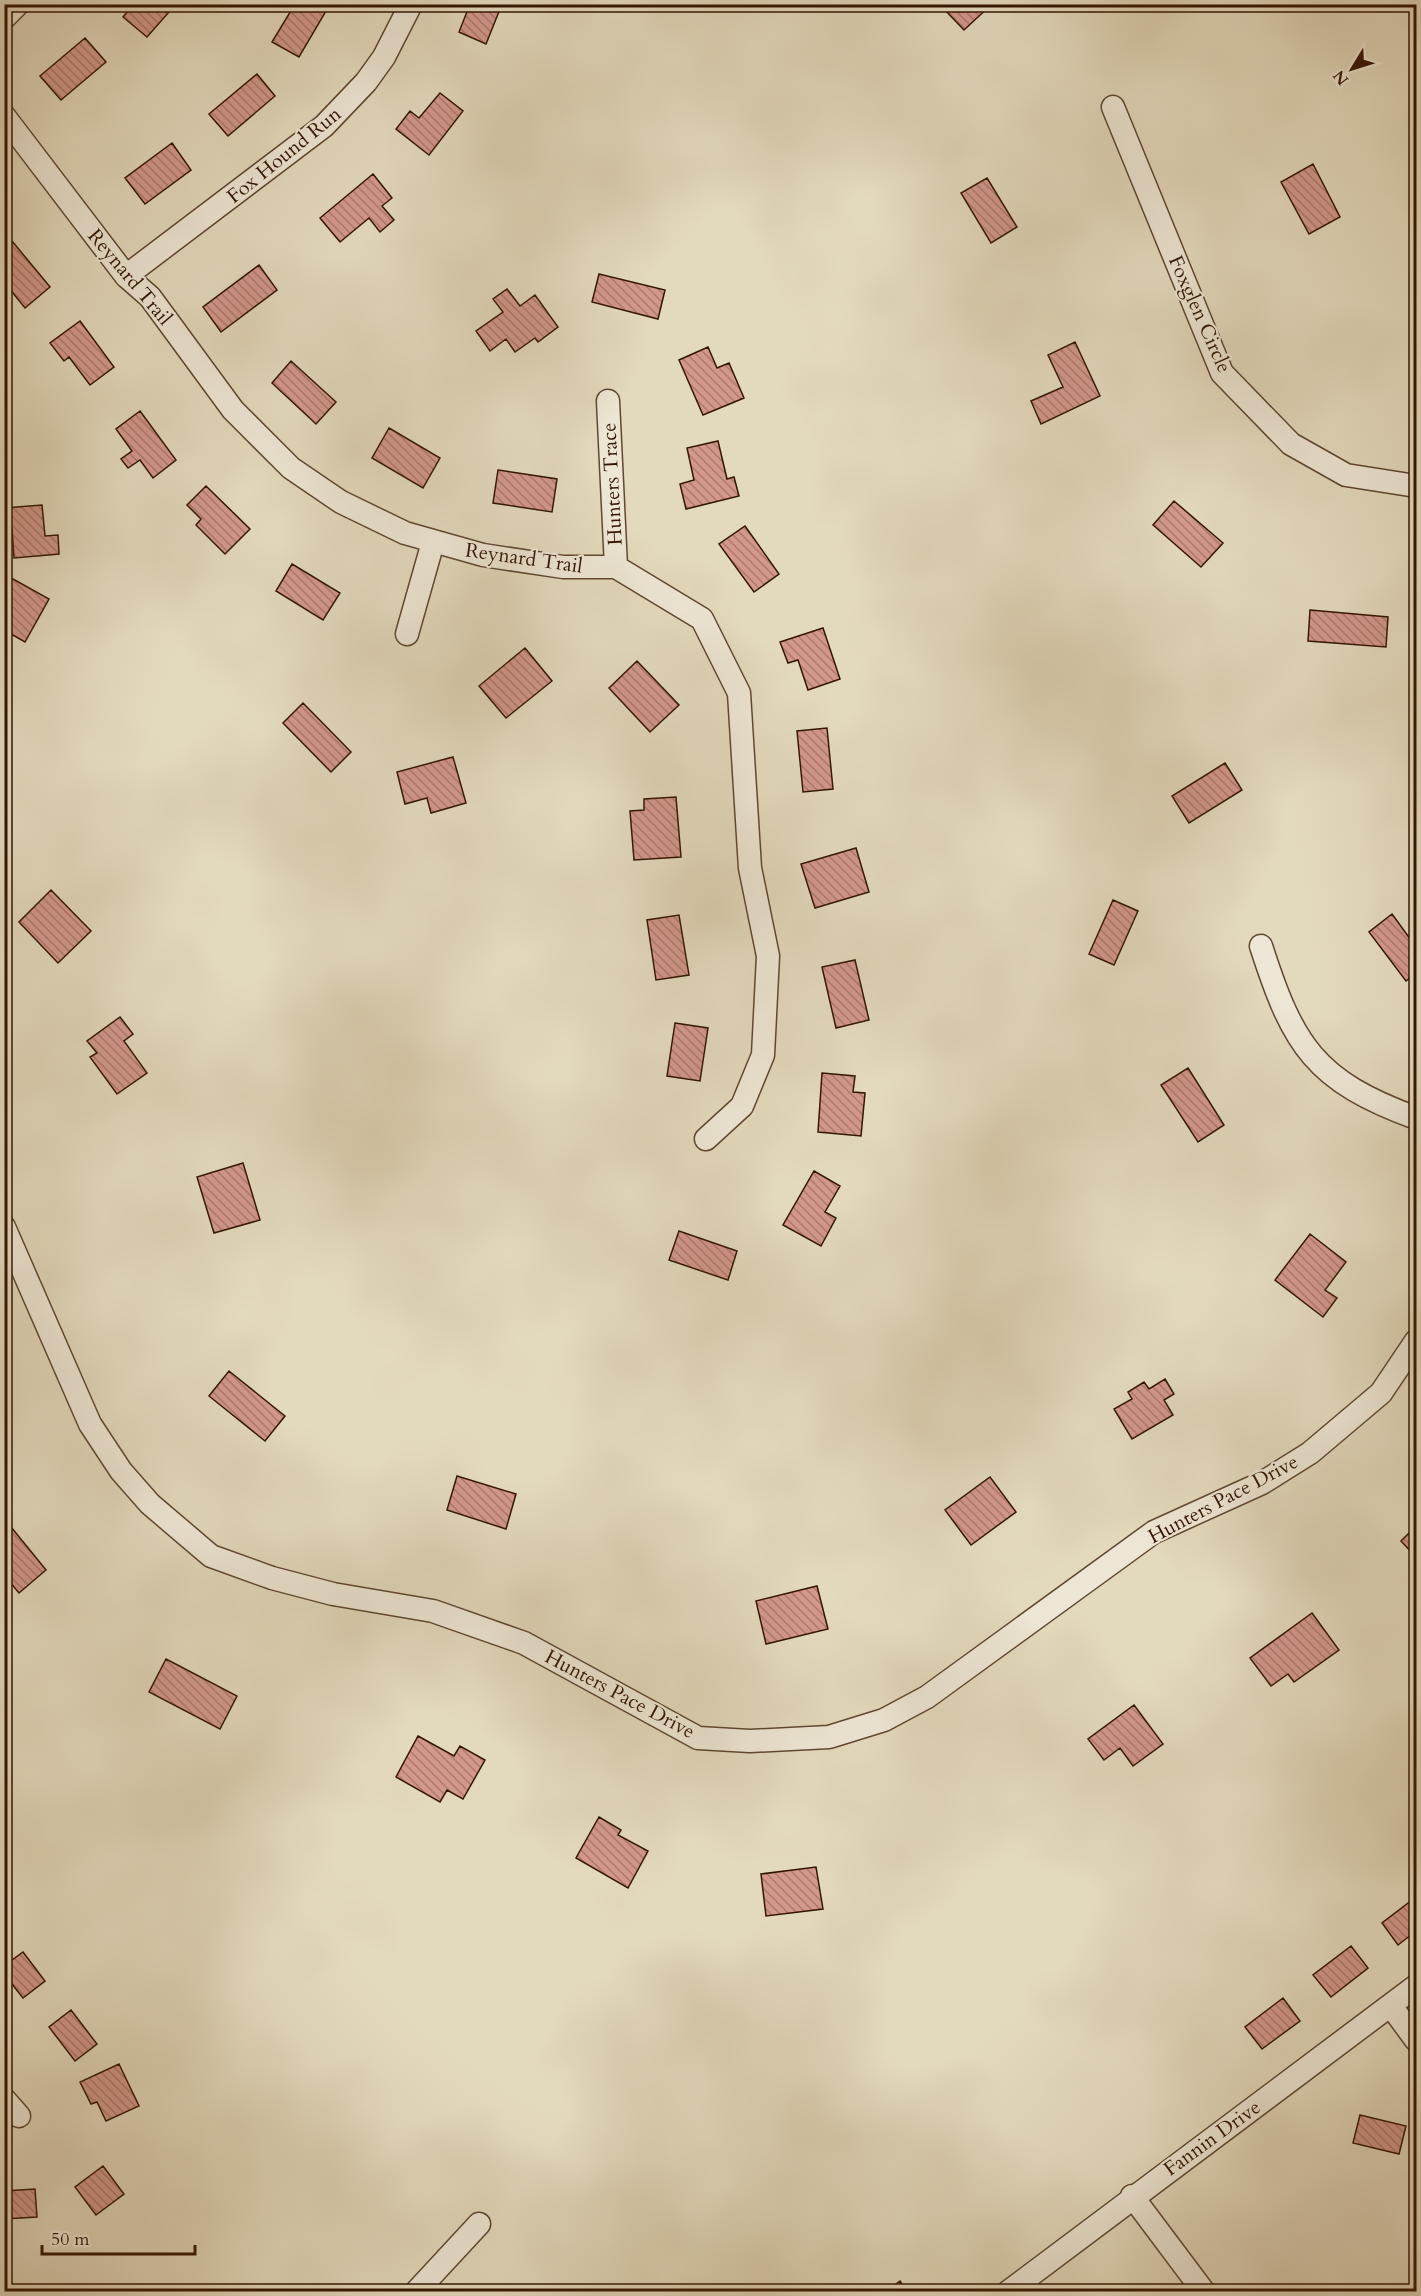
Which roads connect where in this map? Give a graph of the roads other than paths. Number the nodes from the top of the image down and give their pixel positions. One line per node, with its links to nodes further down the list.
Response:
1 (18, 4): 3 (street)
2 (411, 4): 6 (street, Fox Hound Run)
3 (4, 18)
4 (1113, 107): 8 (street, Foxglen Circle)
5 (4, 116): 6 (street, Reynard Trail)
6 (126, 276): 9 (street, Reynard Trail)
7 (608, 401): 10 (street, Hunters Trace)
8 (1416, 486)
9 (433, 542): 10 (street, Reynard Trail); 11 (street)
10 (616, 567): 14 (street)
11 (407, 634)
12 (1261, 946): 13 (street)
13 (1416, 1118)
14 (706, 1138)
15 (4, 1227): 16 (street, Hunters Pace Drive)
16 (1416, 1341)
17 (1416, 1986): 18 (street, Fannin Drive)
18 (1391, 2006): 19 (street); 20 (street, Fannin Drive)
19 (1416, 2040)
20 (1132, 2196): 23 (street, Fannin Drive); 24 (street)
21 (479, 2224): 22 (street)
22 (416, 2292)
23 (1008, 2292)
24 (1204, 2292)

